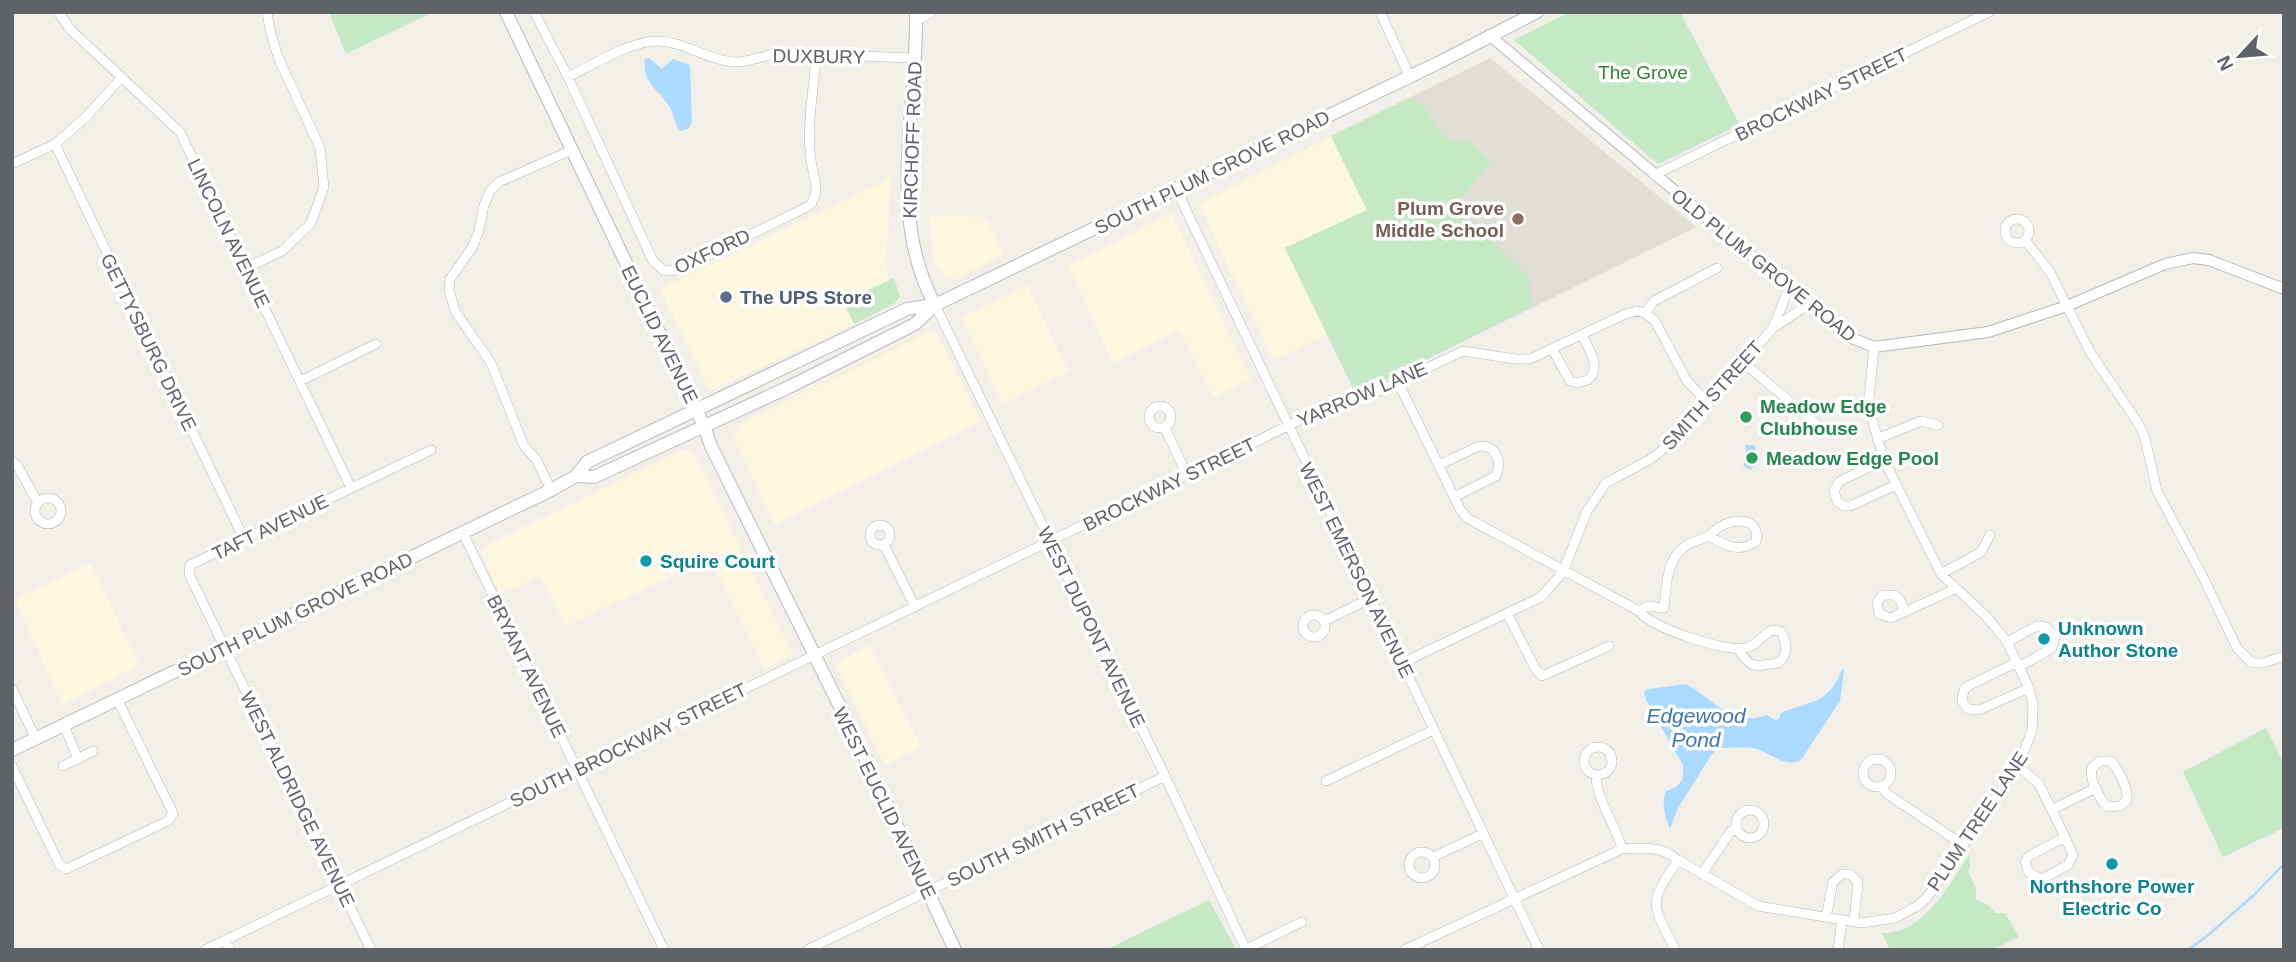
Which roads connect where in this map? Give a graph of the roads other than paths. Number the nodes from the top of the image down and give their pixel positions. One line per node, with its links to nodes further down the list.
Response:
1 (58, 12): 13 (street, LINCOLN AVENUE)
2 (267, 12): 22 (street)
3 (506, 12): 17 (main road, EUCLID AVENUE)
4 (534, 12): 14 (street, OXFORD)
5 (932, 12): 9 (street)
6 (1380, 12): 15 (street)
7 (1537, 12): 10 (main road, SOUTH PLUM GROVE ROAD)
8 (1989, 12): 19 (street, BROCKWAY STREET)
9 (916, 16): 12 (main road, KIRCHOFF ROAD)
10 (1489, 35): 15 (main road, SOUTH PLUM GROVE ROAD); 19 (street, OLD PLUM GROVE ROAD)
11 (816, 56): 12 (street, DUXBURY); 14 (street, DUXBURY); 14 (street, OXFORD)
12 (914, 58): 27 (main road, KIRCHOFF ROAD)
13 (122, 77): 16 (street); 22 (street, LINCOLN AVENUE)
14 (568, 77)
15 (1410, 77): 20 (main road, SOUTH PLUM GROVE ROAD)
16 (55, 144): 18 (street); 60 (street, GETTYSBURG DRIVE)
17 (572, 150): 39 (main road, EUCLID AVENUE); 54 (street)
18 (12, 164)
19 (1654, 175): 24 (street, OLD PLUM GROVE ROAD)
20 (1176, 189): 27 (main road, SOUTH PLUM GROVE ROAD); 42 (street, WEST EMERSON AVENUE)
21 (2025, 240): 28 (street)
22 (246, 268): 36 (street, LINCOLN AVENUE)
23 (1717, 268): 29 (street)
24 (1789, 288): 26 (street, OLD PLUM GROVE ROAD); 30 (street, SMITH STREET)
25 (2284, 289): 28 (street, OLD PLUM GROVE ROAD)
26 (1809, 304): 30 (street, SMITH STREET); 33 (street, OLD PLUM GROVE ROAD)
27 (934, 305): 39 (main road, SOUTH PLUM GROVE ROAD); 41 (main road, SOUTH PLUM GROVE ROAD); 61 (street, WEST DUPONT AVENUE)
28 (2067, 306): 33 (street, OLD PLUM GROVE ROAD); 79 (street)
29 (1645, 313): 31 (street, YARROW LANE); 38 (street)
30 (1773, 328): 35 (street, SMITH STREET)
31 (1582, 335): 34 (street, YARROW LANE); 34 (street)
32 (376, 344): 36 (street)
33 (1874, 348): 45 (street, PLUM TREE LANE)
34 (1553, 350): 37 (street, YARROW LANE)
35 (1744, 363): 38 (street, SMITH STREET); 44 (street)
36 (300, 381): 53 (street, LINCOLN AVENUE)
37 (1398, 382): 42 (street, YARROW LANE); 49 (street)
38 (1709, 404): 63 (street, SMITH STREET)
39 (696, 409): 41 (main road, EUCLID AVENUE); 51 (main road, SOUTH PLUM GROVE ROAD)
40 (1938, 425): 45 (street)
41 (704, 426): 51 (main road, SOUTH PLUM GROVE ROAD); 78 (main road, EUCLID AVENUE)
42 (1288, 426): 50 (street, BROCKWAY STREET); 66 (street, WEST EMERSON AVENUE)
43 (1165, 428): 50 (street)
44 (1822, 429)
45 (1878, 439): 47 (street, PLUM TREE LANE)
46 (432, 450): 53 (street, TAFT AVENUE)
47 (1884, 460): 52 (street, PLUM TREE LANE); 52 (street)
48 (12, 461): 56 (street)
49 (1439, 465): 55 (street); 55 (street)
50 (1187, 475): 61 (street, BROCKWAY STREET)
51 (576, 477): 54 (main road, SOUTH PLUM GROVE ROAD)
52 (1896, 485): 64 (street, PLUM TREE LANE)
53 (351, 488): 60 (street, TAFT AVENUE)
54 (551, 490): 57 (main road, SOUTH PLUM GROVE ROAD)
55 (1454, 497): 63 (street)
56 (38, 503)
57 (463, 533): 76 (main road, SOUTH PLUM GROVE ROAD); 94 (street, BRYANT AVENUE)
58 (1990, 535): 64 (street)
59 (1709, 536): 59 (street); 68 (street)
60 (244, 539): 76 (street, TAFT AVENUE)
61 (1051, 541): 67 (street, SOUTH BROCKWAY STREET); 96 (street, WEST DUPONT AVENUE)
62 (884, 545): 67 (street)
63 (1563, 572): 69 (street); 71 (street, SMITH STREET)
64 (1941, 574): 65 (street, PLUM TREE LANE)
65 (1955, 589): 70 (street); 74 (street, PLUM TREE LANE)
66 (1371, 598): 72 (street); 80 (street, WEST EMERSON AVENUE)
67 (915, 607): 78 (street, SOUTH BROCKWAY STREET)
68 (1664, 608): 69 (street); 73 (street)
69 (1639, 611): 73 (street)
70 (1905, 612)
71 (1507, 613): 75 (street); 80 (street, SMITH STREET)
72 (1324, 621)
73 (1663, 626): 77 (street)
74 (2007, 642): 81 (street, PLUM TREE LANE); 81 (street)
75 (1609, 646)
76 (225, 647): 84 (main road, SOUTH PLUM GROVE ROAD); 109 (street, WEST ALDRIDGE AVENUE)
77 (1738, 649): 77 (street)
78 (813, 656): 94 (street, SOUTH BROCKWAY STREET); 110 (main road, WEST EUCLID AVENUE)
79 (2284, 656)
80 (1402, 663): 86 (street, WEST EMERSON AVENUE)
81 (2018, 665): 82 (street, PLUM TREE LANE); 82 (street)
82 (2029, 688): 93 (street, PLUM TREE LANE)
83 (12, 689): 87 (street)
84 (117, 699): 85 (main road, SOUTH PLUM GROVE ROAD); 91 (street)
85 (64, 725): 87 (main road, SOUTH PLUM GROVE ROAD); 90 (street)
86 (1433, 730): 97 (street); 102 (street, WEST EMERSON AVENUE)
87 (36, 739): 88 (main road, SOUTH PLUM GROVE ROAD)
88 (12, 750)
89 (93, 751): 90 (street)
90 (78, 759): 92 (street)
91 (12, 766)
92 (63, 766)
93 (2018, 766): 100 (street); 104 (street, PLUM TREE LANE)
94 (576, 769): 109 (street, SOUTH BROCKWAY STREET); 121 (street, BRYANT AVENUE)
95 (1596, 775): 105 (street)
96 (1166, 776): 110 (street, SOUTH SMITH STREET); 117 (street, WEST DUPONT AVENUE)
97 (1326, 781)
98 (1881, 786): 104 (street)
99 (2096, 788): 99 (street); 100 (street)
100 (2053, 809): 103 (street)
101 (1737, 828): 108 (street)
102 (1482, 834): 106 (street); 111 (street, WEST EMERSON AVENUE)
103 (2065, 837): 103 (street)
104 (1963, 845): 114 (street, PLUM TREE LANE)
105 (1622, 849): 107 (street, PLUM TREE LANE); 111 (street, PLUM TREE LANE)
106 (1433, 857)
107 (1678, 860): 108 (street, PLUM TREE LANE); 126 (street)
108 (1702, 874): 112 (street, PLUM TREE LANE)
109 (339, 884): 116 (street, SOUTH BROCKWAY STREET); 120 (street, WEST ALDRIDGE AVENUE)
110 (928, 891): 122 (street, SOUTH SMITH STREET); 123 (main road, WEST EUCLID AVENUE)
111 (1514, 898): 124 (street, PLUM TREE LANE); 125 (street, WEST EMERSON AVENUE)
112 (1826, 917): 113 (street, PLUM TREE LANE); 114 (street)
113 (1842, 920): 114 (street, PLUM TREE LANE); 127 (street)
114 (1854, 921)
115 (1302, 922): 117 (street)
116 (226, 940): 118 (street, SOUTH BROCKWAY STREET); 119 (street)
117 (1246, 949)
118 (205, 950)
119 (230, 950)
120 (371, 950)
121 (664, 950)
122 (807, 950)
123 (955, 950)
124 (1405, 950)
125 (1539, 950)
126 (1675, 950)
127 (1836, 950)

